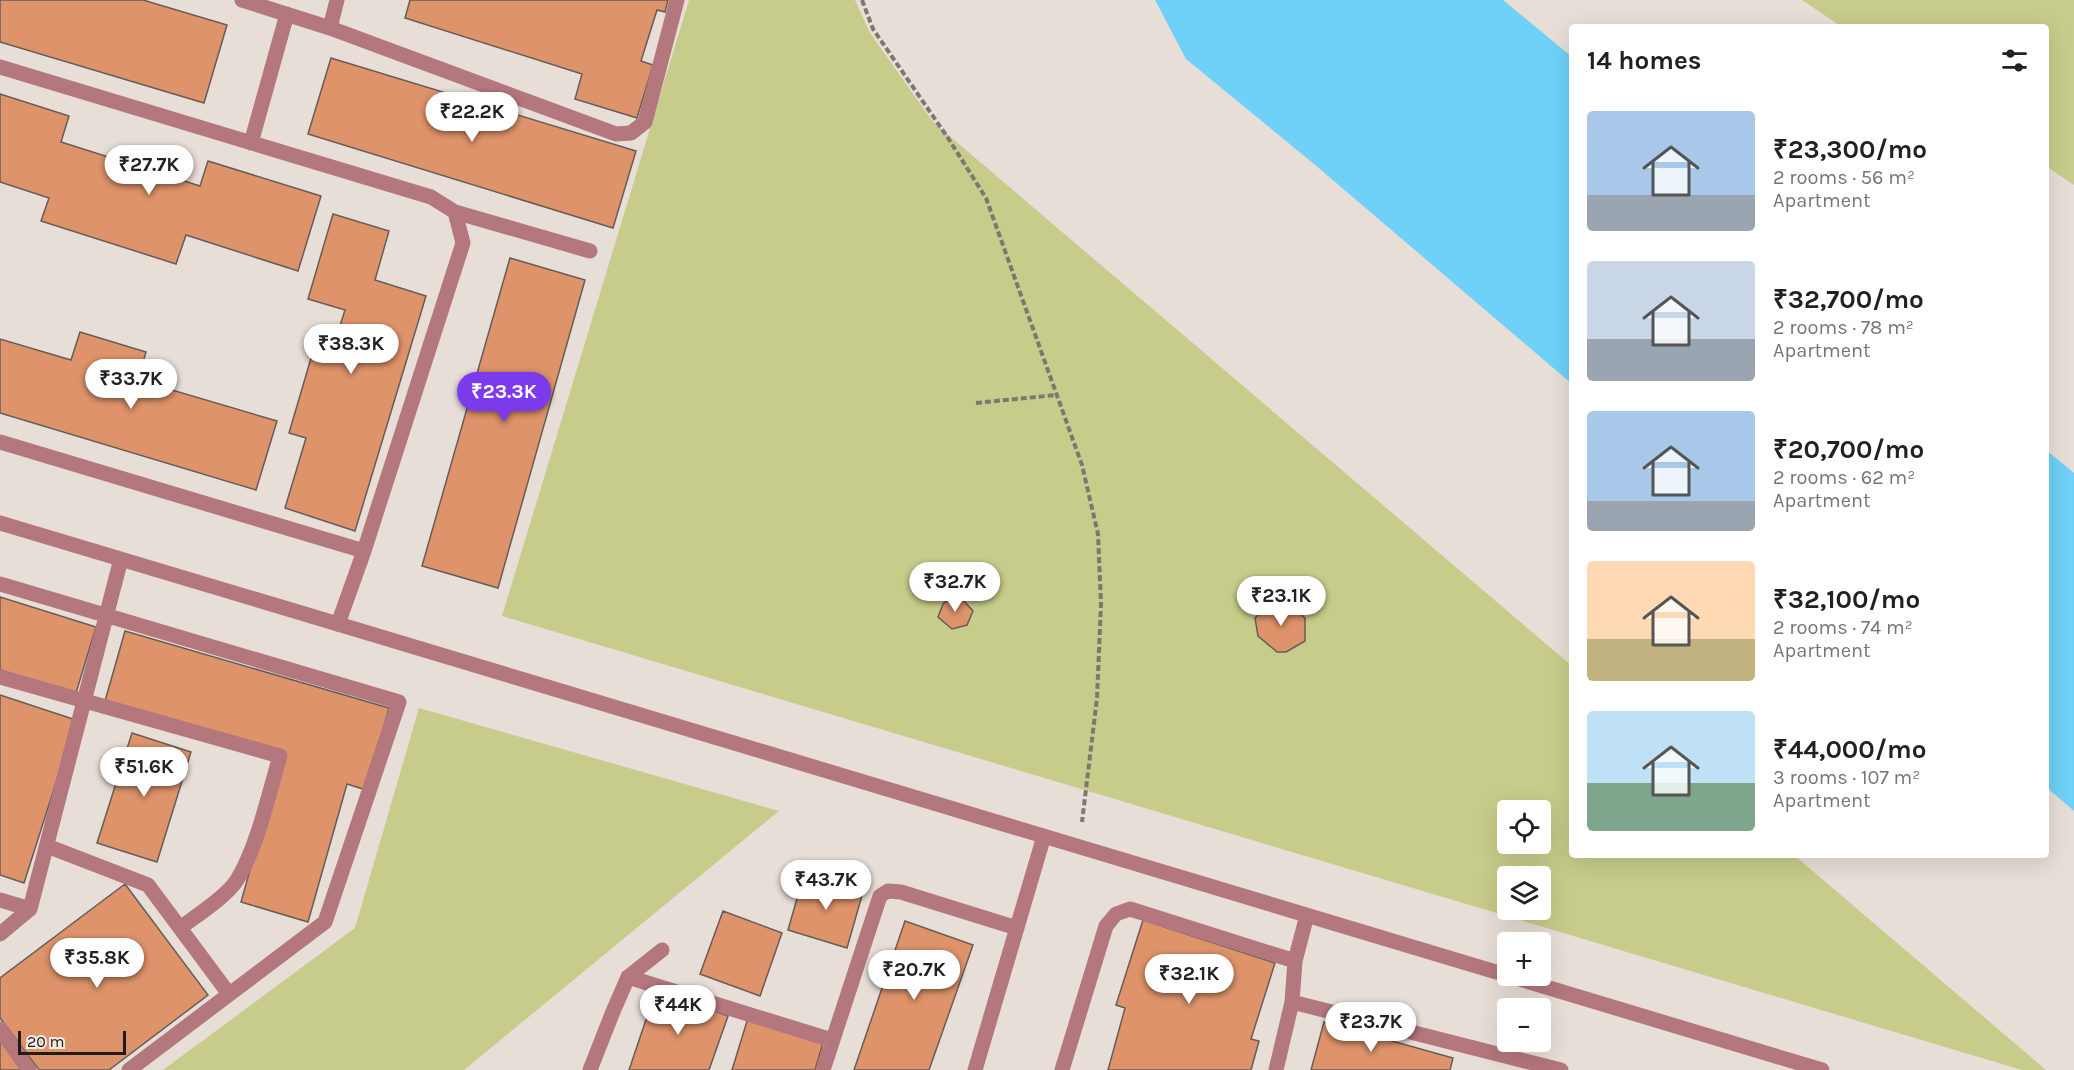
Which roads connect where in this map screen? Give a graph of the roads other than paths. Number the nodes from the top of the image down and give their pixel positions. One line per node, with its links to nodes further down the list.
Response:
1 (242, 0): 4 (street)
2 (337, 0): 5 (street)
3 (677, 0): 5 (street)
4 (287, 14): 5 (street); 7 (street)
5 (330, 28)
6 (0, 67): 7 (street)
7 (251, 142): 8 (street)
8 (455, 212): 9 (street); 12 (street)
9 (590, 251)
10 (0, 442): 12 (street)
11 (0, 523): 13 (street)
12 (364, 550): 16 (street)
13 (121, 559): 15 (street); 16 (street)
14 (0, 584): 15 (street)
15 (107, 615): 18 (street); 30 (street)
16 (338, 624): 19 (street)
17 (0, 677): 18 (street)
18 (85, 702): 20 (street); 24 (street)
19 (1044, 836): 23 (street); 25 (street)
20 (47, 846): 22 (street); 24 (street)
21 (0, 900): 22 (street)
22 (30, 909): 26 (street)
23 (1307, 915): 28 (street); 42 (street)
24 (180, 928): 30 (street)
25 (1017, 928): 33 (street); 38 (street)
26 (0, 934)
27 (662, 950): 29 (street)
28 (1295, 961): 31 (street); 39 (street)
29 (628, 977): 33 (street); 36 (street)
30 (229, 994): 35 (street)
31 (1292, 1002): 40 (street); 41 (street)
32 (0, 1029): 34 (street)
33 (832, 1040): 37 (street)
34 (29, 1070)
35 (129, 1070)
36 (590, 1070)
37 (823, 1070)
38 (975, 1070)
39 (1062, 1070)
40 (1276, 1070)
41 (1561, 1070)
42 (1822, 1070)

